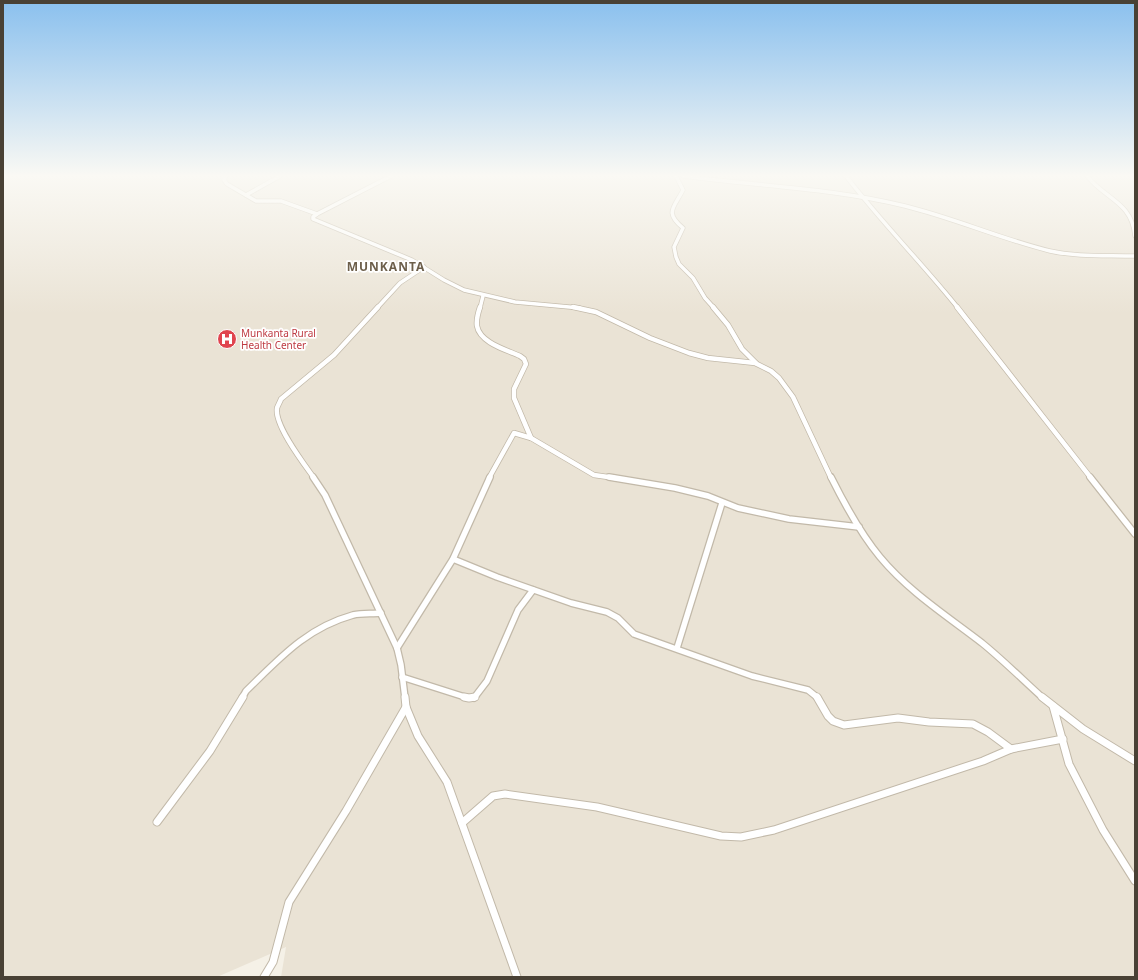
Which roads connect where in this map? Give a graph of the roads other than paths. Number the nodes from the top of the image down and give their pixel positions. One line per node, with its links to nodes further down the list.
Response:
1 (320, 222): 8 (street)
2 (676, 222): 10 (street)
3 (883, 222): 14 (street)
4 (957, 222): 7 (street)
5 (1132, 222): 6 (street)
6 (1135, 236)
7 (1135, 256)
8 (424, 267): 9 (street); 17 (street)
9 (484, 296): 10 (street); 11 (street)
10 (756, 363): 13 (street)
11 (531, 438): 12 (street); 15 (street)
12 (722, 503): 13 (street); 19 (street)
13 (859, 527): 21 (street)
14 (1135, 534)
15 (453, 559): 16 (street); 18 (street)
16 (533, 590): 19 (street); 20 (street)
17 (381, 612): 18 (street); 26 (street)
18 (397, 648): 20 (street)
19 (677, 648): 24 (street)
20 (402, 677): 22 (street)
21 (1053, 706): 23 (street); 25 (street)
22 (406, 707): 27 (street); 29 (street)
23 (1063, 739): 24 (street); 28 (street)
24 (1011, 748): 27 (street)
25 (1135, 761)
26 (157, 822)
27 (462, 823): 30 (street)
28 (1135, 881)
29 (264, 977)
30 (517, 977)

